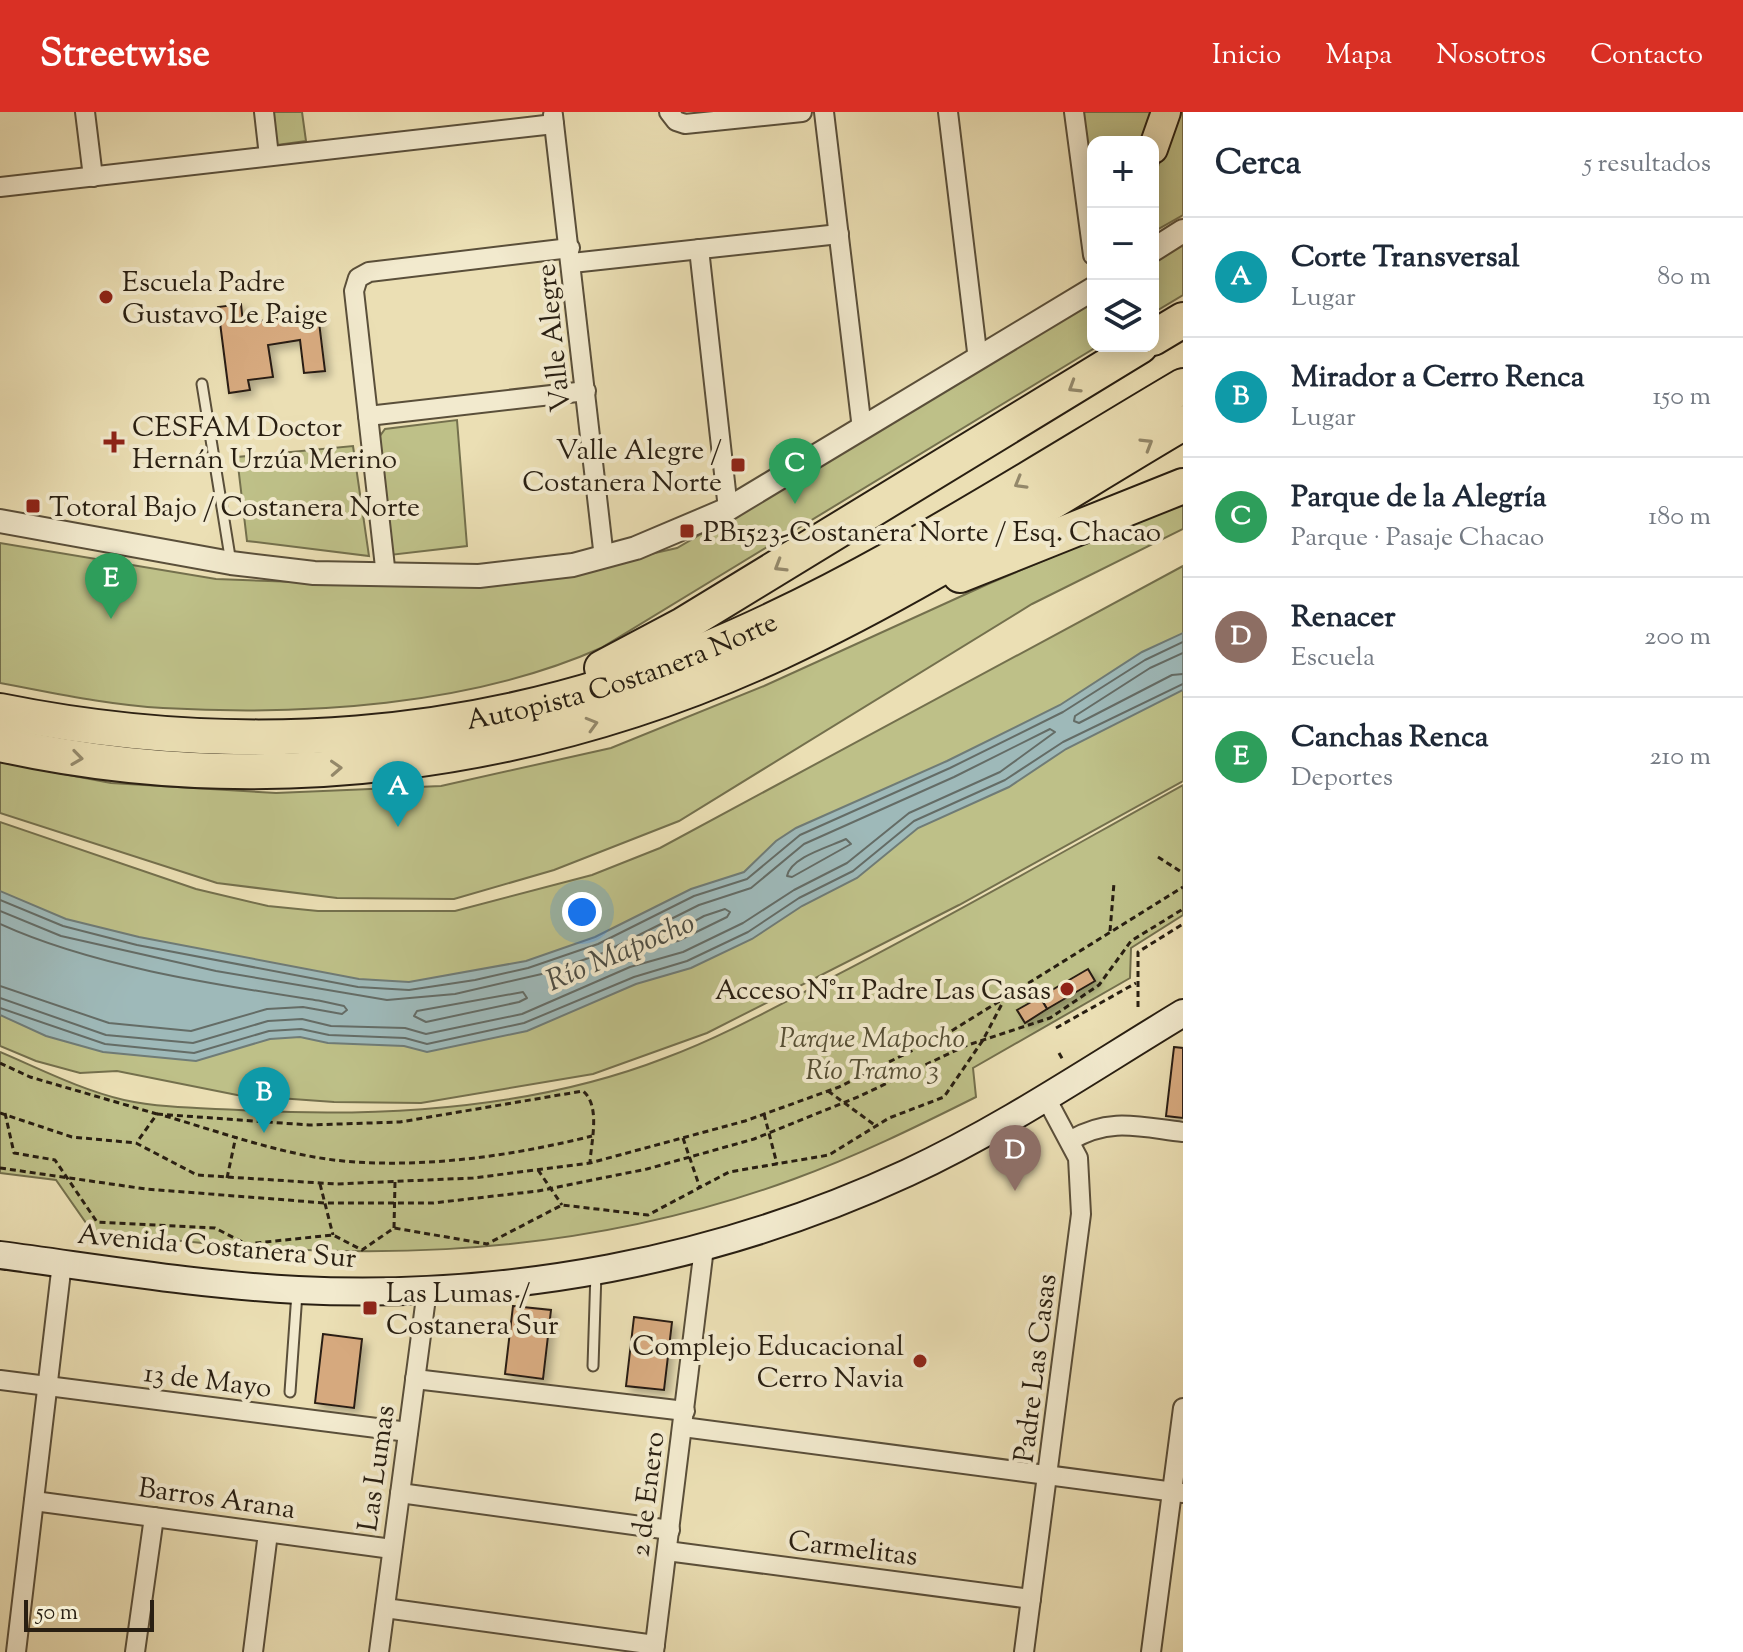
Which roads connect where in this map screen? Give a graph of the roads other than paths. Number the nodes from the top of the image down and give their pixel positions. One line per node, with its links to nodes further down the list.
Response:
1 (85, 112): 13 (street)
2 (264, 112): 12 (street)
3 (791, 112): 4 (street); 9 (street)
4 (802, 112)
5 (824, 112): 17 (street)
6 (948, 112): 25 (street)
7 (1074, 112): 15 (street)
8 (1166, 112): 11 (main road)
9 (672, 116)
10 (553, 118): 12 (street); 20 (street, Valle Alegre)
11 (1158, 136)
12 (269, 156): 13 (street)
13 (93, 177): 14 (street)
14 (0, 187)
15 (1087, 210)
16 (1183, 231): 18 (street)
17 (839, 234): 19 (street); 31 (street)
18 (1159, 246)
19 (699, 249): 20 (street); 33 (street)
20 (571, 255): 28 (street, Valle Alegre); 29 (street)
21 (1087, 293): 25 (street)
22 (1183, 320): 23 (highway)
23 (1159, 334)
24 (1130, 352): 40 (highway, one-way to 40)
25 (978, 360): 31 (street)
26 (202, 384): 36 (lane)
27 (1183, 386): 40 (highway, Autopista Costanera Norte, one-way to 40)
28 (586, 391): 29 (street); 35 (street, Valle Alegre)
29 (368, 416): 37 (street)
30 (1183, 423): 38 (highway, Autopista Costanera Norte, one-way to 30)
31 (862, 429): 33 (street)
32 (1183, 486): 38 (highway)
33 (728, 509): 35 (street)
34 (0, 521): 36 (street)
35 (604, 558): 37 (street)
36 (231, 563): 37 (street)
37 (386, 576)
38 (852, 615): 41 (highway, Autopista Costanera Norte, one-way to 38)
39 (0, 711): 40 (highway, Autopista Costanera Norte)
40 (475, 719)
41 (0, 744)
42 (1183, 1013): 43 (main road, Avenida Costanera Sur)
43 (1046, 1098): 45 (street, Padre Las Casas); 46 (main road, Avenida Costanera Sur)
44 (1183, 1132): 45 (street)
45 (1071, 1140): 60 (street, Padre Las Casas)
46 (704, 1248): 49 (main road, Avenida Costanera Sur); 58 (street, 2 de Enero)
47 (0, 1255): 48 (main road, Avenida Costanera Sur)
48 (62, 1263): 50 (main road, Avenida Costanera Sur); 55 (street)
49 (596, 1272): 51 (main road, Avenida Costanera Sur); 52 (lane)
50 (297, 1290): 51 (main road, Avenida Costanera Sur); 56 (lane)
51 (427, 1290): 53 (street, Las Lumas)
52 (593, 1366)
53 (415, 1379): 58 (street); 59 (street, Las Lumas)
54 (0, 1380): 55 (street, 13 de Mayo)
55 (48, 1386): 59 (street, 13 de Mayo); 63 (street)
56 (290, 1392)
57 (1183, 1408): 61 (street)
58 (684, 1419): 60 (street); 65 (street, 2 de Enero)
59 (408, 1432): 62 (street, Las Lumas)
60 (1048, 1476): 61 (street); 69 (street, Padre Las Casas)
61 (1178, 1492): 77 (street)
62 (400, 1493): 65 (street); 67 (street, Las Lumas)
63 (34, 1501): 64 (street, Barros Arana); 72 (street)
64 (154, 1517): 66 (street, Barros Arana); 73 (street)
65 (670, 1530): 68 (street, 2 de Enero)
66 (268, 1533): 67 (street, Barros Arana); 74 (street)
67 (392, 1549): 70 (street, Las Lumas)
68 (667, 1551): 69 (street, Carmelitas); 71 (street, 2 de Enero)
69 (1031, 1599): 76 (street, Padre Las Casas)
70 (385, 1608): 71 (street); 75 (street, Las Lumas)
71 (655, 1649)
72 (16, 1652)
73 (135, 1652)
74 (253, 1652)
75 (379, 1652)
76 (1024, 1652)
77 (1151, 1652)

